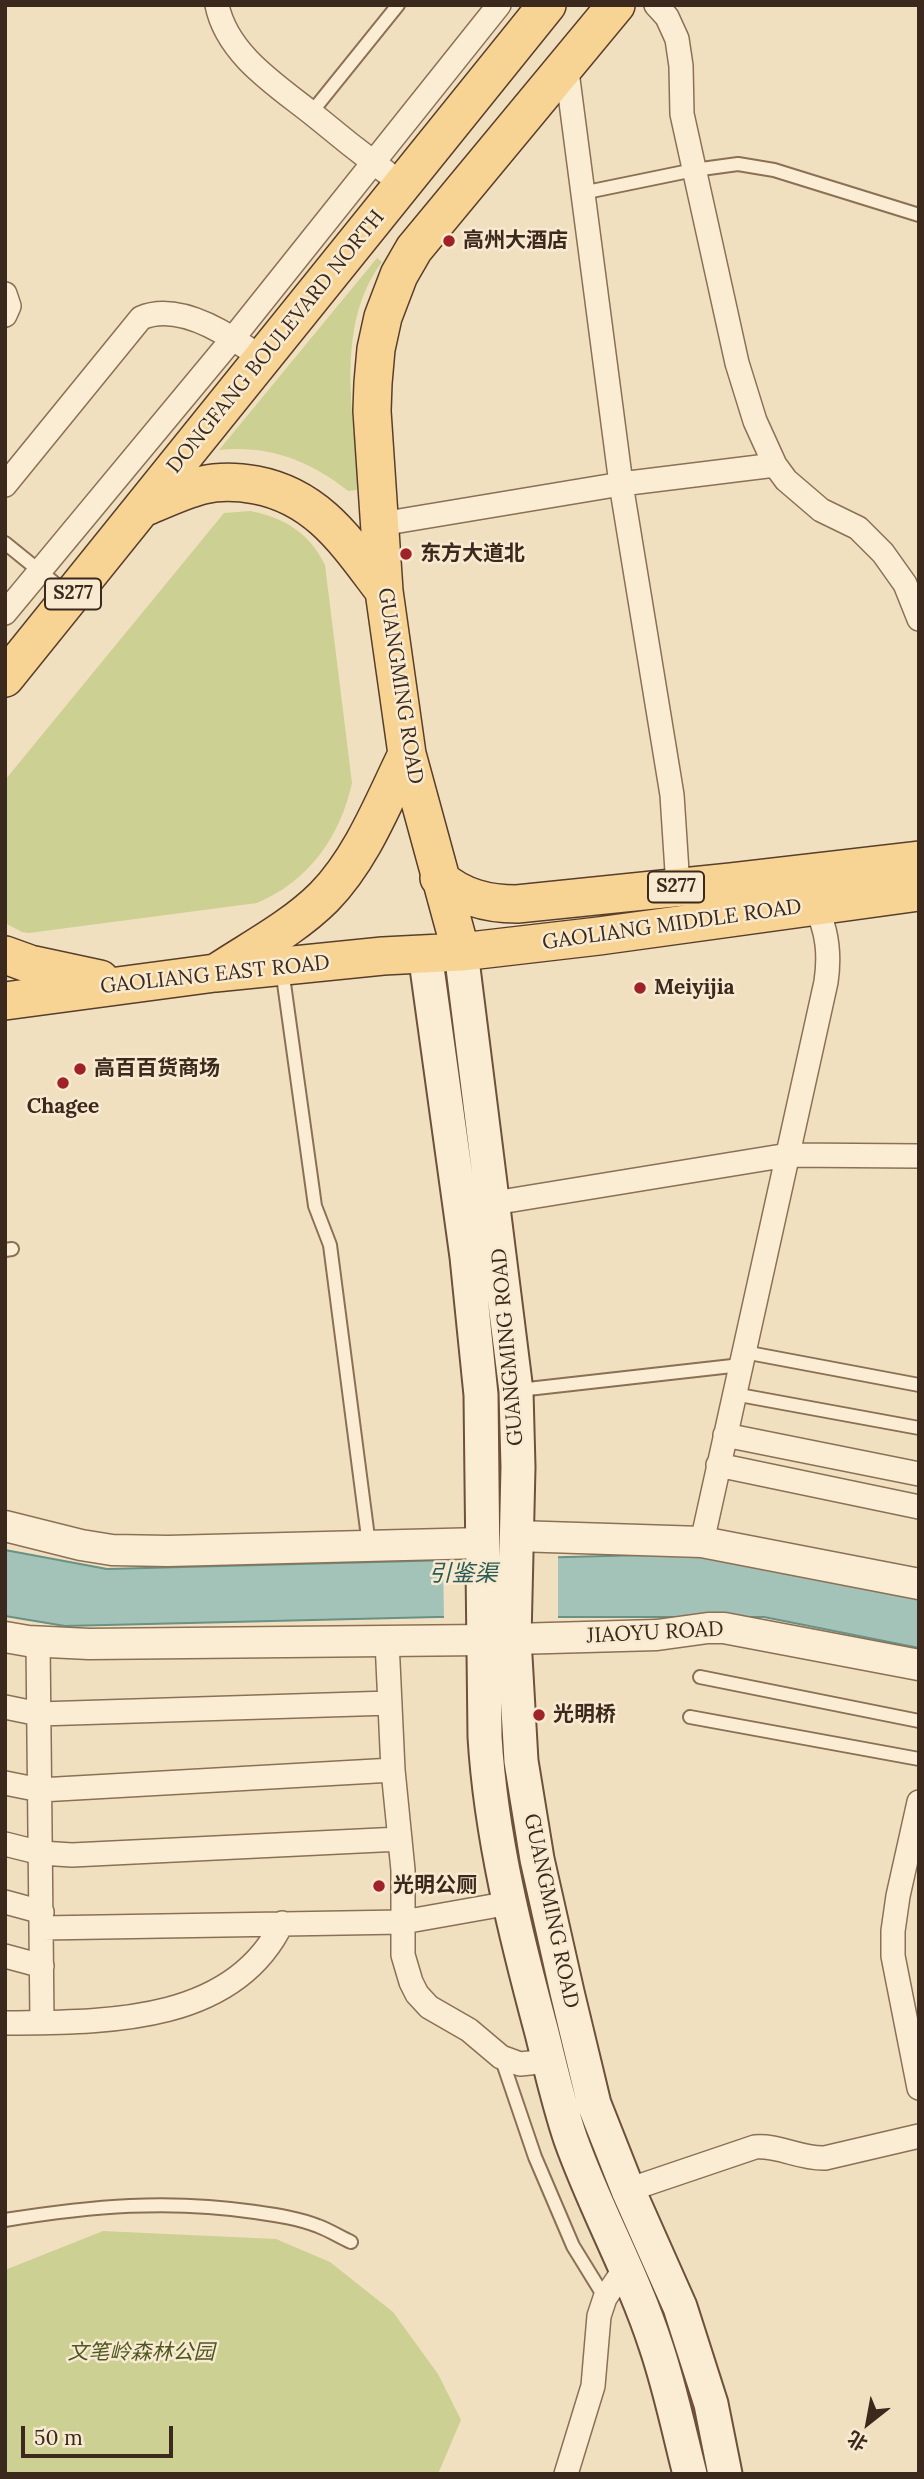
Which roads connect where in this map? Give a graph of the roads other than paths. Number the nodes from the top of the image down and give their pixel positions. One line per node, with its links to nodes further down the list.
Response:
1 (217, 5): 8 (street)
2 (398, 5): 8 (lane)
3 (499, 5): 9 (street)
4 (547, 5): 11 (main road, DONGFANG BOULEVARD NORTH)
5 (616, 5): 7 (main road)
6 (656, 5): 10 (street)
7 (566, 64): 12 (street); 21 (main road, GUANGMING ROAD)
8 (311, 113): 9 (street)
9 (374, 163): 11 (street); 16 (street)
10 (694, 170): 12 (lane); 13 (lane); 17 (street)
11 (402, 185): 16 (main road, DONGFANG BOULEVARD NORTH)
12 (582, 193): 18 (street)
13 (919, 215)
14 (5, 294): 15 (street)
15 (5, 315)
16 (248, 348): 19 (street); 20 (main road, DONGFANG BOULEVARD NORTH); 23 (street)
17 (775, 465): 18 (street); 27 (street)
18 (621, 484): 21 (street); 32 (street)
19 (5, 485)
20 (141, 509): 24 (main road); 25 (main road, DONGFANG BOULEVARD NORTH / S277)
21 (380, 524): 24 (main road, GUANGMING ROAD)
22 (5, 543): 23 (lane)
23 (40, 572): 25 (lane); 26 (street)
24 (384, 591): 29 (main road, GUANGMING ROAD)
25 (71, 596): 28 (main road, DONGFANG BOULEVARD NORTH / S277)
26 (5, 613)
27 (919, 619)
28 (5, 678)
29 (407, 754): 31 (main road, GUANGMING ROAD); 40 (main road, S277)
30 (919, 860): 34 (main road, GAOLIANG MIDDLE ROAD / S277)
31 (439, 878): 32 (main road, GAOLIANG MIDDLE ROAD / S277); 36 (main road, GUANGMING ROAD)
32 (678, 887): 34 (main road, GAOLIANG MIDDLE ROAD / S277)
33 (919, 892): 35 (main road, GAOLIANG MIDDLE ROAD / S277)
34 (734, 900): 35 (main road, GAOLIANG MIDDLE ROAD / S277); 36 (main road, GAOLIANG MIDDLE ROAD / S277)
35 (815, 906): 45 (street)
36 (461, 952): 37 (main road, GAOLIANG MIDDLE ROAD / S277); 43 (main road, GUANGMING ROAD)
37 (425, 953): 39 (main road, GAOLIANG EAST ROAD / S277); 44 (main road, GUANGMING ROAD)
38 (5, 955): 41 (main road, S277)
39 (281, 967): 40 (main road, GAOLIANG EAST ROAD / S277); 59 (lane)
40 (215, 974): 41 (main road, GAOLIANG EAST ROAD / S277)
41 (121, 984): 42 (main road, GAOLIANG EAST ROAD / S277)
42 (5, 1001)
43 (482, 1108): 44 (main road); 47 (main road, GUANGMING ROAD)
44 (447, 1111): 60 (main road, GUANGMING ROAD)
45 (788, 1155): 46 (street); 47 (street); 48 (street)
46 (919, 1156)
47 (494, 1203): 50 (main road, GUANGMING ROAD)
48 (742, 1358): 49 (lane); 50 (lane); 51 (street)
49 (919, 1385)
50 (516, 1391): 60 (main road, GUANGMING ROAD)
51 (734, 1394): 52 (lane); 53 (street)
52 (919, 1428)
53 (725, 1435): 54 (street); 55 (street)
54 (718, 1465): 56 (street); 58 (street)
55 (919, 1474)
56 (919, 1507)
57 (5, 1526): 59 (street)
58 (702, 1542): 60 (street); 61 (street)
59 (369, 1545): 60 (street)
60 (499, 1548): 62 (main road, GUANGMING ROAD)
61 (919, 1584)
62 (498, 1633): 64 (street, JIAOYU ROAD); 66 (street, JIAOYU ROAD); 83 (main road, GUANGMING ROAD); 95 (main road, GUANGMING ROAD)
63 (5, 1637): 65 (street, JIAOYU ROAD)
64 (387, 1641): 65 (street, JIAOYU ROAD); 68 (street)
65 (38, 1642): 70 (street)
66 (919, 1665)
67 (699, 1676): 72 (lane)
68 (390, 1703): 70 (street); 74 (street)
69 (5, 1707): 70 (street)
70 (39, 1714): 76 (street)
71 (690, 1717): 73 (lane)
72 (919, 1721)
73 (919, 1759)
74 (393, 1770): 76 (street); 78 (street)
75 (5, 1783): 76 (street)
76 (40, 1790): 80 (street)
77 (919, 1802): 81 (street)
78 (400, 1839): 80 (street); 85 (street)
79 (5, 1844): 80 (street)
80 (41, 1853): 84 (street)
81 (908, 1893): 93 (street)
82 (5, 1902): 84 (street)
83 (510, 1903): 85 (street); 92 (main road, GUANGMING ROAD)
84 (42, 1920): 86 (street); 88 (street)
85 (403, 1922): 86 (street); 91 (street)
86 (282, 1923): 90 (street)
87 (5, 1956): 88 (street)
88 (42, 1966): 90 (street)
89 (5, 2022): 90 (street)
90 (42, 2022)
91 (501, 2057): 92 (street); 99 (lane)
92 (549, 2061): 98 (main road, GUANGMING ROAD)
93 (919, 2088)
94 (919, 2136): 95 (street)
95 (628, 2190): 102 (main road, GUANGMING ROAD)
96 (5, 2220): 97 (lane)
97 (351, 2242)
98 (626, 2267): 99 (street); 101 (main road, GUANGMING ROAD)
99 (605, 2298): 100 (street)
100 (566, 2474)
101 (690, 2474)
102 (725, 2474)

